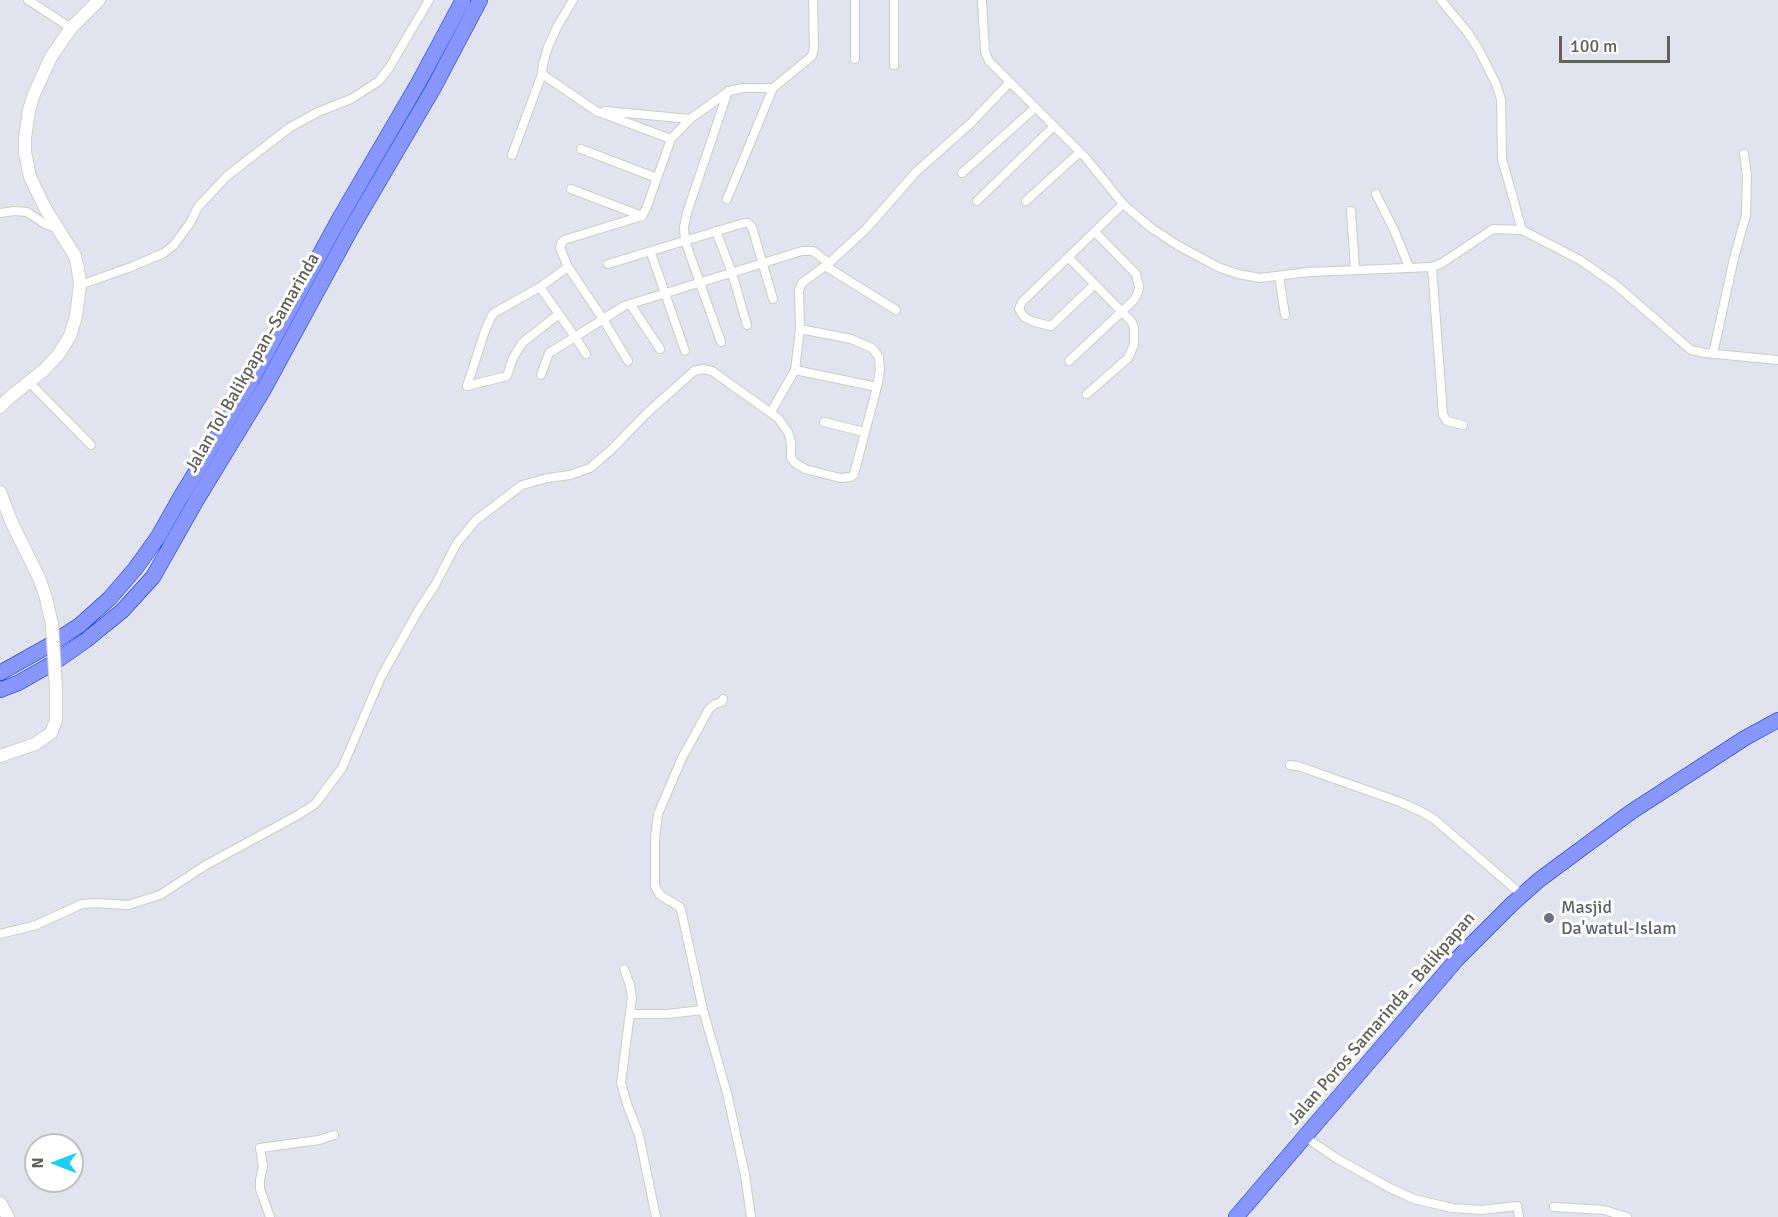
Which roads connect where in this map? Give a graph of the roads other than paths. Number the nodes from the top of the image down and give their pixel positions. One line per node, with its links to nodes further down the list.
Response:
1 (28, 0): 12 (street)
2 (99, 0): 12 (street)
3 (429, 0): 56 (street)
4 (463, 0): 90 (highway, Jalan Tol Balikpapan–Samarinda)
5 (480, 0): 91 (highway, Jalan Tol Balikpapan–Samarinda)
6 (573, 0): 15 (street)
7 (813, 0): 17 (street)
8 (855, 0): 13 (street)
9 (894, 0): 14 (street)
10 (982, 0): 16 (street)
11 (1441, 0): 40 (street)
12 (71, 28): 39 (street)
13 (855, 59)
14 (894, 65)
15 (542, 74): 20 (street); 27 (street)
16 (1009, 83): 19 (street); 48 (street)
17 (773, 88): 18 (street); 32 (street)
18 (729, 91): 21 (street); 43 (street)
19 (1035, 108): 22 (street); 28 (street)
20 (596, 111): 21 (street); 23 (street)
21 (690, 119): 23 (street)
22 (1053, 126): 25 (street); 33 (street)
23 (671, 139): 29 (street)
24 (580, 149): 29 (street)
25 (1080, 152): 34 (street); 35 (street)
26 (1744, 154): 74 (street)
27 (512, 155)
28 (962, 173)
29 (657, 178): 38 (street)
30 (571, 189): 38 (street)
31 (1376, 194): 50 (street)
32 (727, 199)
33 (977, 201)
34 (1026, 201)
35 (1123, 204): 42 (street); 54 (street)
36 (1351, 211): 52 (street)
37 (0, 213): 39 (street)
38 (642, 216): 49 (street)
39 (58, 229): 56 (street)
40 (1522, 230): 51 (street); 74 (street)
41 (717, 231): 43 (street); 46 (street); 53 (street)
42 (1095, 232): 45 (street); 63 (street)
43 (686, 242): 44 (street); 55 (street)
44 (651, 252): 47 (street); 59 (street)
45 (1069, 258): 57 (street); 57 (street)
46 (763, 263): 48 (street); 53 (street); 60 (street)
47 (608, 264)
48 (827, 265): 62 (street); 68 (street)
49 (568, 267): 58 (street); 66 (street)
50 (1409, 267): 51 (street); 52 (street)
51 (1432, 267): 86 (street)
52 (1355, 269): 54 (street)
53 (732, 273): 55 (street); 67 (street)
54 (1279, 276): 65 (street)
55 (700, 283): 59 (street); 70 (street)
56 (80, 285): 80 (street)
57 (1094, 285): 63 (street)
58 (540, 287): 64 (street); 64 (street)
59 (665, 294): 61 (street); 72 (street)
60 (773, 299)
61 (630, 304): 66 (street); 71 (street)
62 (896, 310)
63 (1121, 311): 77 (street); 82 (street)
64 (559, 314): 69 (street)
65 (1285, 315)
66 (603, 319): 69 (street); 76 (street)
67 (747, 325)
68 (800, 329): 78 (street); 81 (street)
69 (575, 337): 73 (street); 79 (street)
70 (721, 342)
71 (660, 349)
72 (685, 351)
73 (586, 354)
74 (1713, 354): 75 (street)
75 (1778, 360)
76 (628, 361)
77 (1069, 362)
78 (795, 370): 81 (street); 84 (street)
79 (541, 375)
80 (30, 382): 83 (street); 88 (street)
81 (877, 387): 87 (street)
82 (1087, 394)
83 (0, 407)
84 (771, 412): 87 (street); 97 (street)
85 (824, 422): 87 (street)
86 (1463, 425)
87 (864, 432)
88 (91, 446)
89 (0, 492): 94 (street, bridge)
90 (0, 673)
91 (0, 690)
92 (723, 699): 99 (street)
93 (1778, 720): 96 (highway, Jalan Poros Samarinda - Balikpapan)
94 (0, 756)
95 (1290, 765): 96 (street)
96 (1522, 895): 102 (highway, Jalan Poros Samarinda - Balikpapan)
97 (0, 934)
98 (624, 969): 100 (street)
99 (703, 1010): 100 (street); 108 (street)
100 (630, 1014): 107 (street)
101 (334, 1135): 106 (street)
102 (1305, 1137): 109 (highway, Jalan Poros Samarinda - Balikpapan); 110 (street)
103 (0, 1203): 105 (street)
104 (1554, 1207): 111 (street)
105 (8, 1217)
106 (270, 1217)
107 (656, 1217)
108 (751, 1217)
109 (1236, 1217)
110 (1519, 1217)
111 (1627, 1217)

